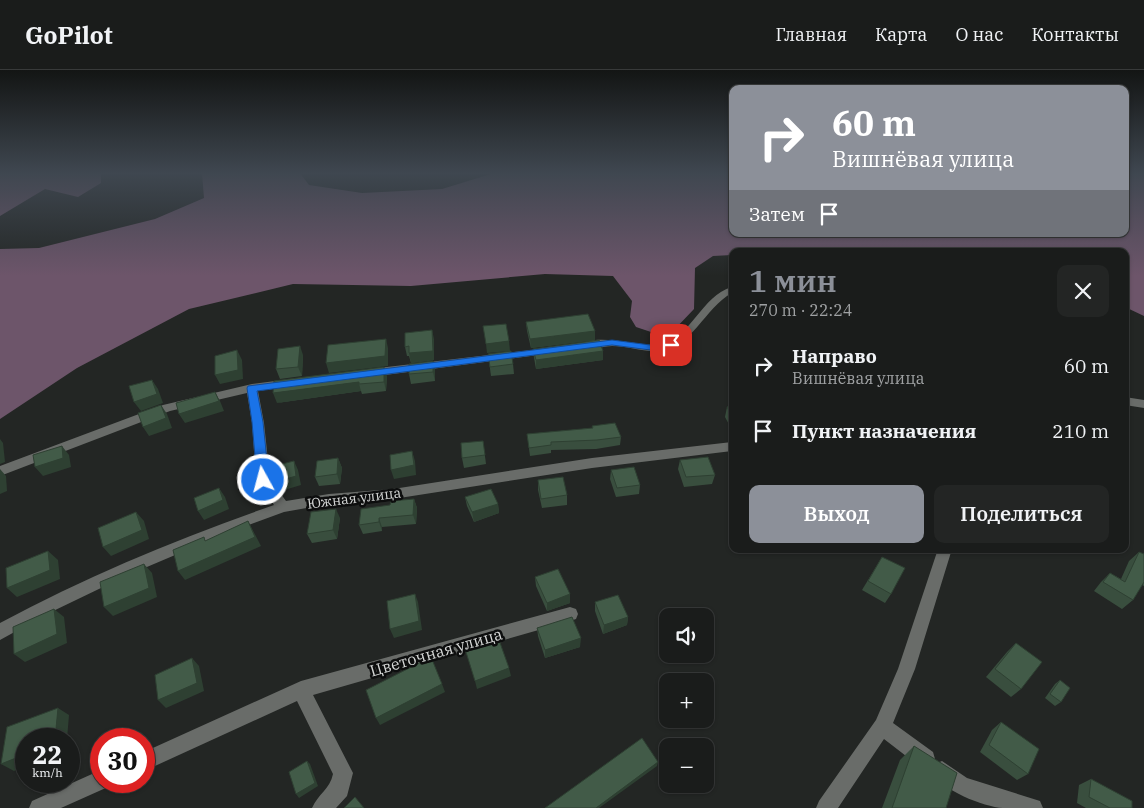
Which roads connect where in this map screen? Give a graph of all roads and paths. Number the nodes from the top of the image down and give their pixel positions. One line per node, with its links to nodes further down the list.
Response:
1 (729, 292): 2 (street)
2 (359, 375)
3 (300, 382): 4 (street)
4 (252, 388): 8 (street); 9 (street)
5 (1129, 402): 6 (street)
6 (1144, 404)
7 (729, 447): 9 (street, Южная улица)
8 (0, 471)
9 (283, 507): 12 (street, Южная улица)
10 (944, 553): 14 (street)
11 (570, 614): 13 (street, Цветочная улица)
12 (0, 632)
13 (301, 690): 15 (street, Цветочная улица); 18 (street)
14 (882, 726): 19 (street); 20 (street)
15 (155, 757)
16 (90, 785): 17 (street)
17 (39, 808)
18 (322, 808)
19 (826, 808)
20 (1033, 808)

